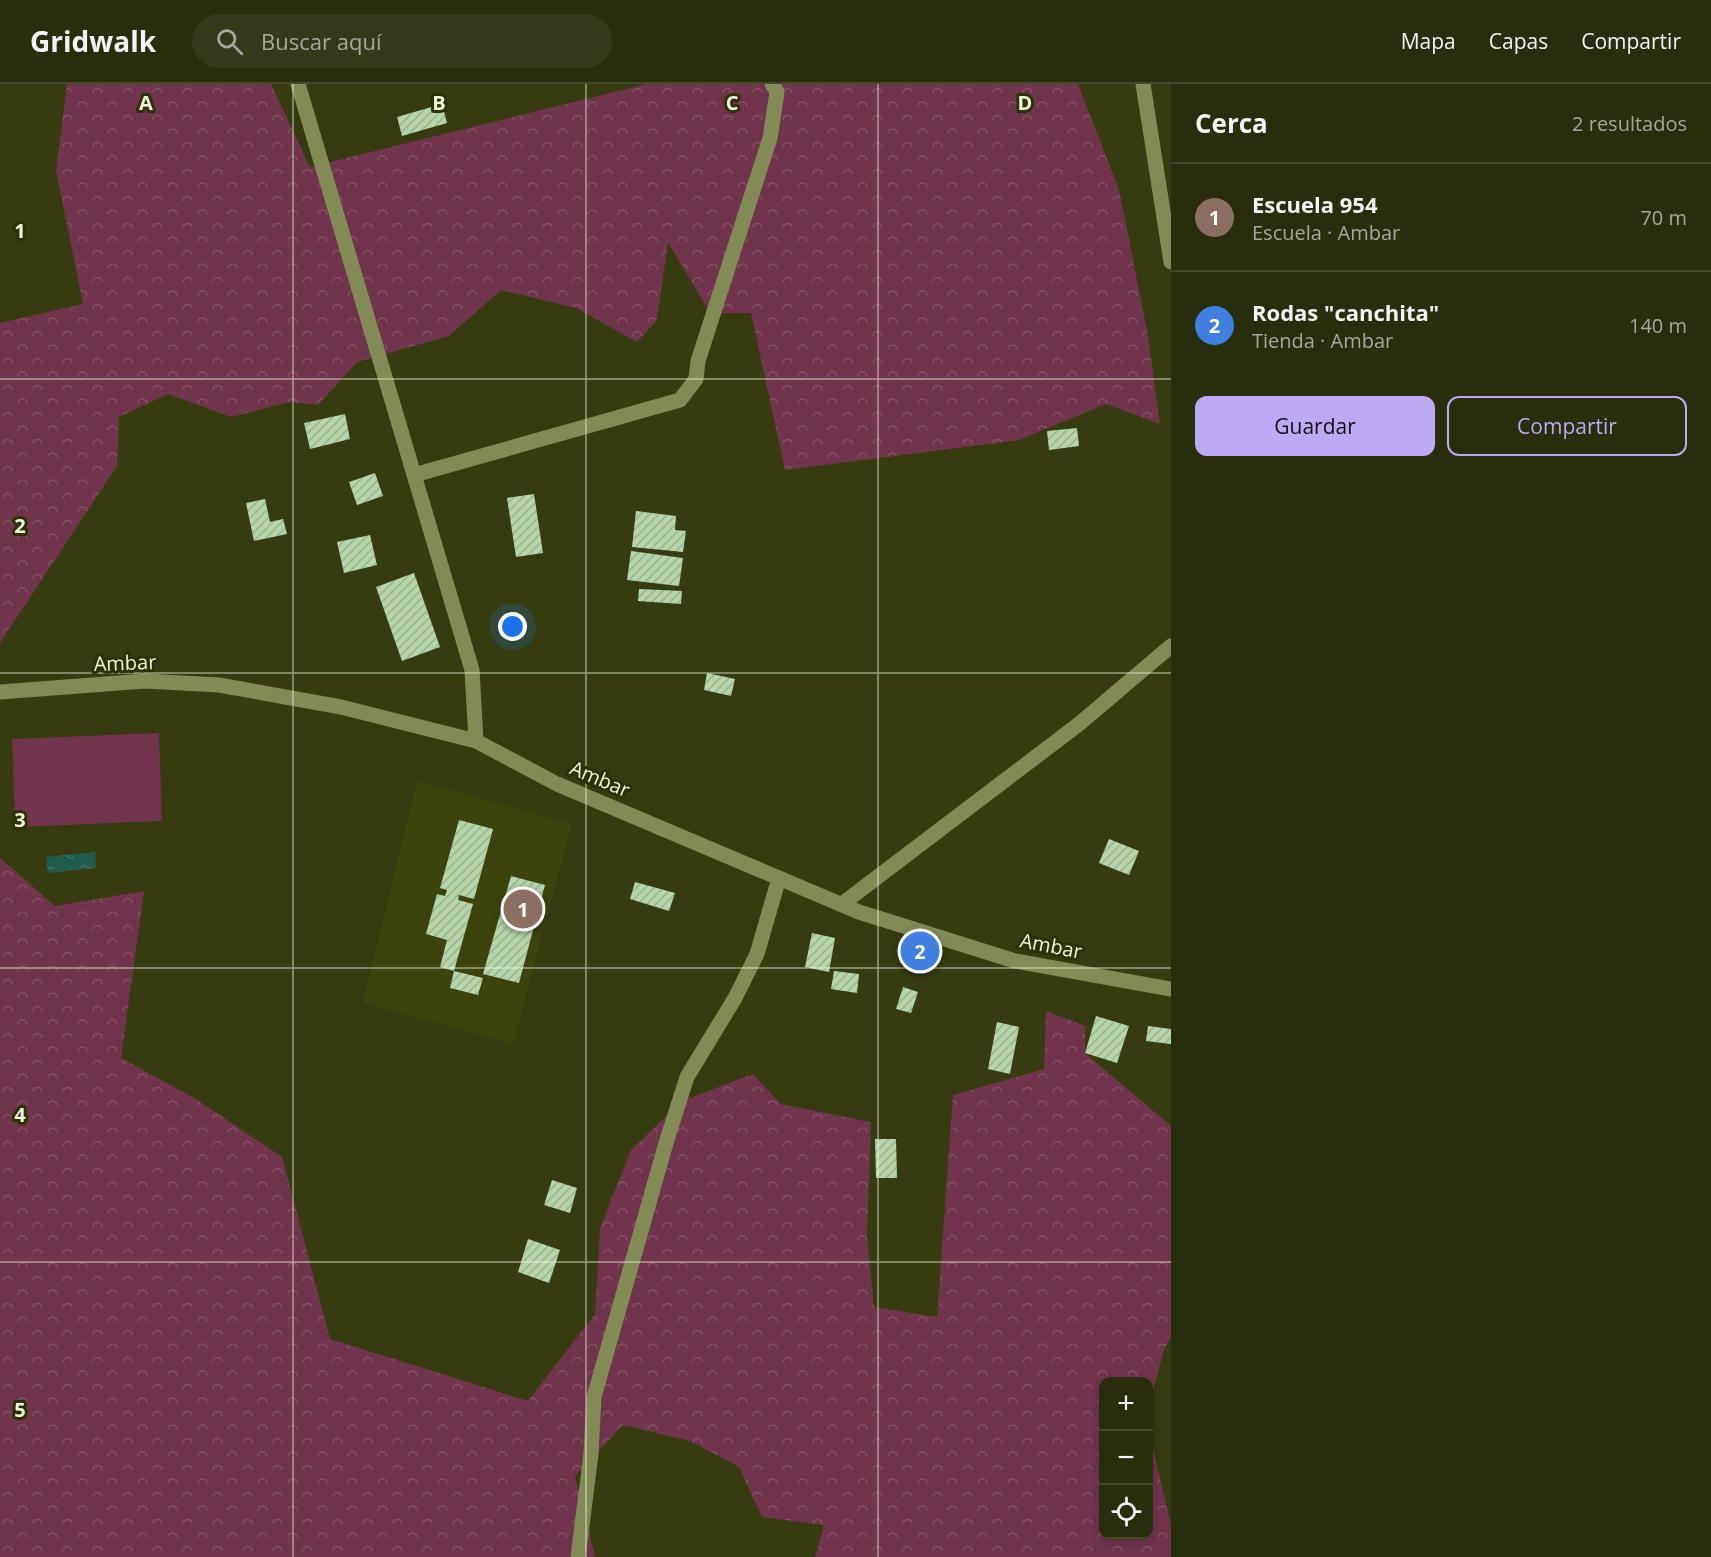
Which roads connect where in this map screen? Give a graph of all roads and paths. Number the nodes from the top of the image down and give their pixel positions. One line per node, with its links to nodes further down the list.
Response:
1 (298, 84): 5 (street)
2 (772, 84): 5 (street)
3 (1143, 84): 4 (street)
4 (1171, 262)
5 (414, 475): 8 (street)
6 (1171, 646): 10 (street)
7 (0, 692): 8 (street, Ambar)
8 (476, 741): 9 (street, Ambar)
9 (779, 878): 10 (street, Ambar); 12 (street)
10 (842, 904): 11 (street, Ambar)
11 (1171, 989)
12 (579, 1557)

